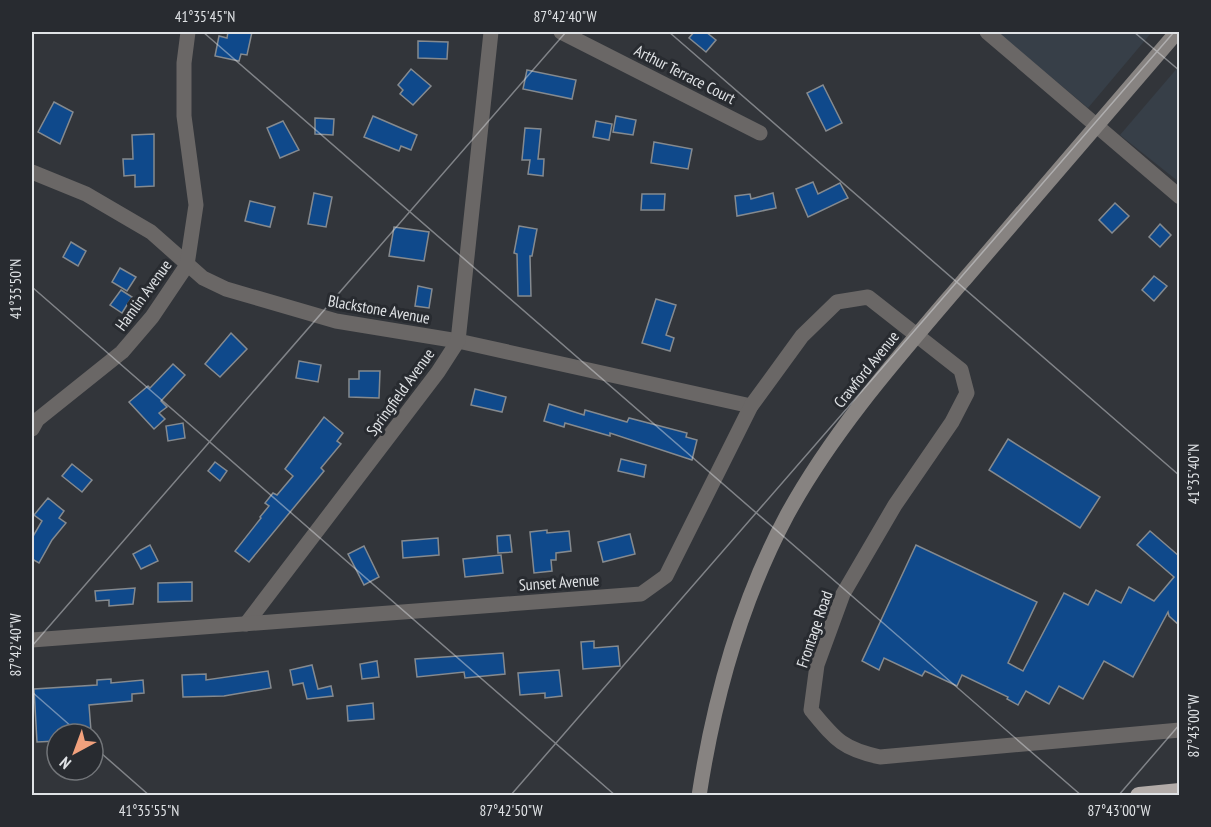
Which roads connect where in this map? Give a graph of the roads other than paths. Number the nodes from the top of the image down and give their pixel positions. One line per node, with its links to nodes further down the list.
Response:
1 (188, 32): 10 (street, Hamlin Avenue)
2 (491, 32): 12 (street, Springfield Avenue)
3 (561, 32): 7 (street, Arthur Terrace Court)
4 (987, 32): 6 (street)
5 (1178, 32): 6 (main road, Crawford Avenue)
6 (1096, 126): 9 (street); 11 (main road, Crawford Avenue)
7 (760, 133)
8 (32, 172): 10 (street, Blackstone Avenue)
9 (1179, 197)
10 (187, 265): 12 (street, Blackstone Avenue); 14 (street, Hamlin Avenue)
11 (917, 335): 13 (street, Sunset Avenue); 17 (street, Frontage Road); 19 (main road, Crawford Avenue)
12 (458, 341): 13 (street, Blackstone Avenue); 15 (street, Springfield Avenue)
13 (751, 406): 15 (street, Sunset Avenue)
14 (33, 422)
15 (246, 624): 16 (street, Sunset Avenue)
16 (32, 640)
17 (1179, 730)
18 (1179, 792): 20 (highway)
19 (699, 795)
20 (1138, 795)

